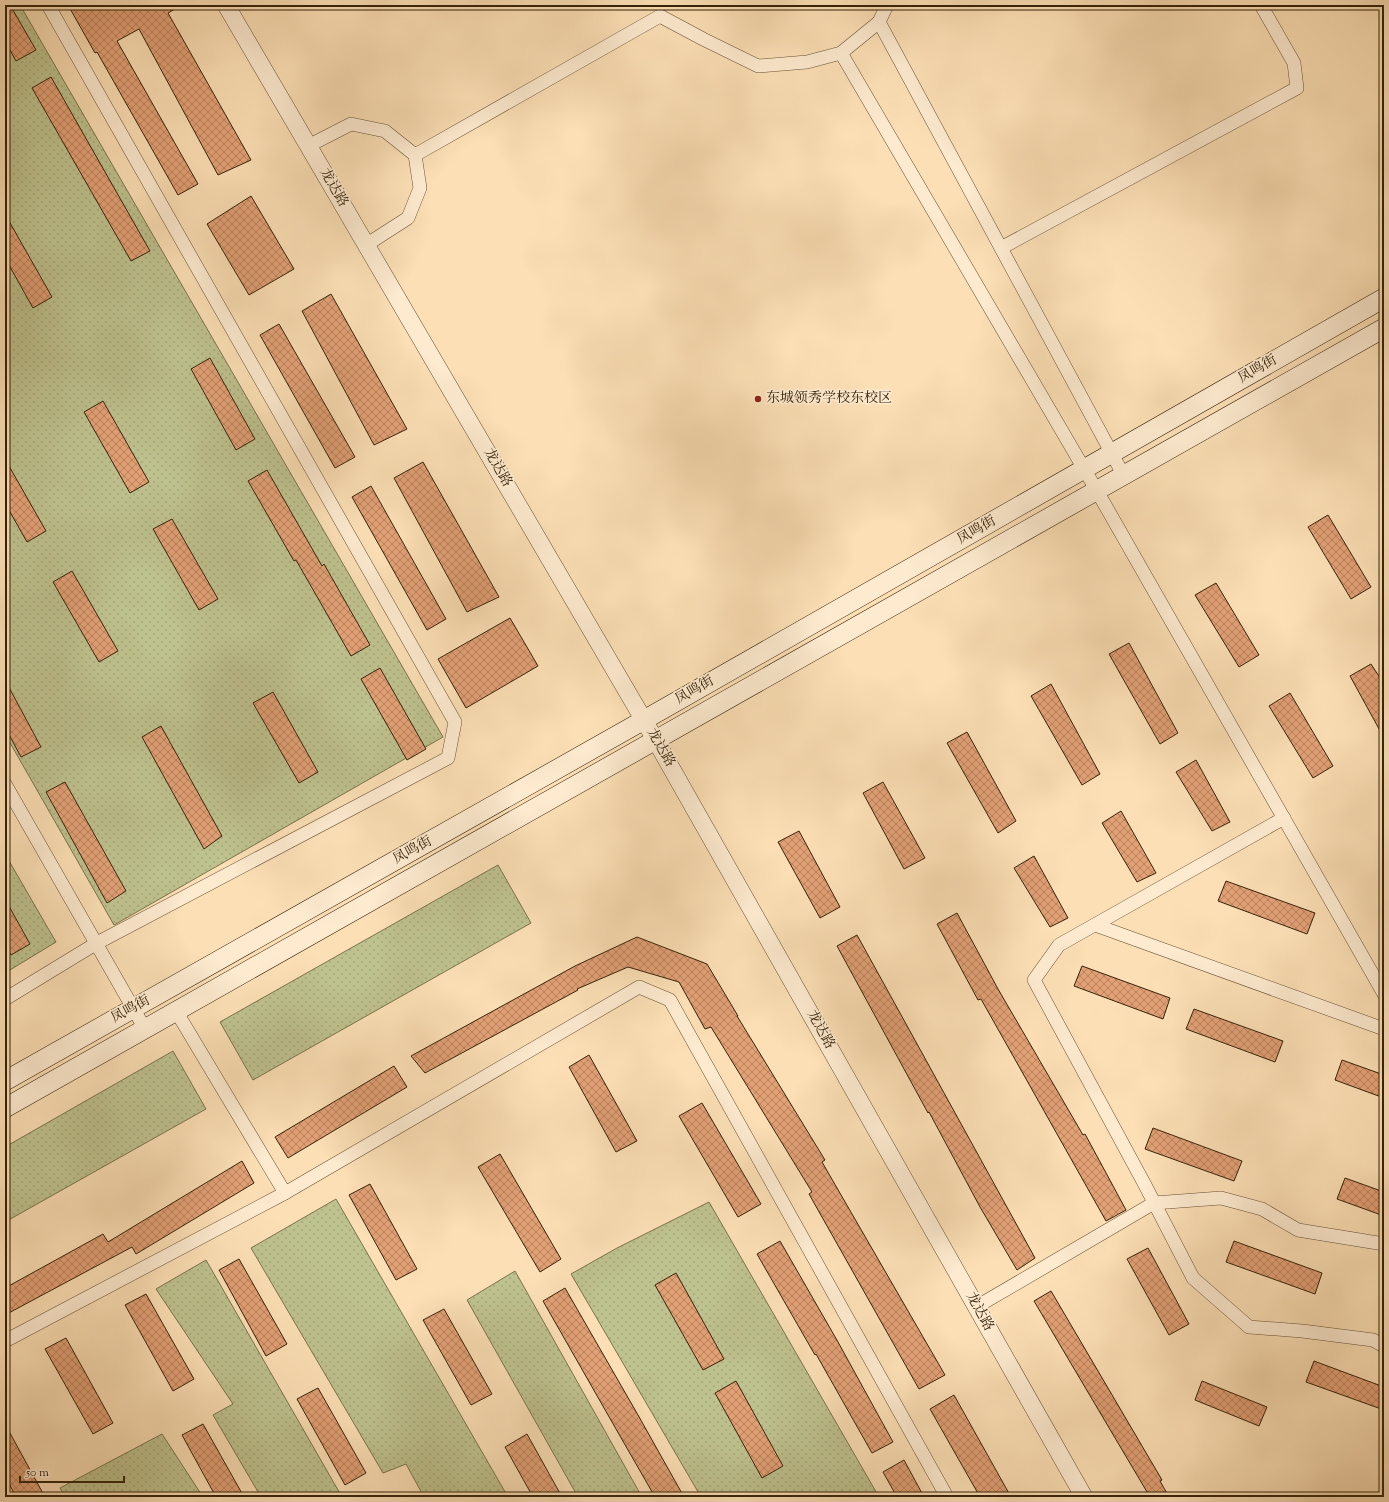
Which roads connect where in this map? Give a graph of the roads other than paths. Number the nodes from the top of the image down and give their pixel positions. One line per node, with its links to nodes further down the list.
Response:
1 (48, 5): 22 (street)
2 (226, 5): 7 (street, 龙达路)
3 (888, 5): 5 (street)
4 (1261, 5): 10 (street)
5 (879, 22): 6 (street); 10 (street)
6 (841, 53): 8 (street); 14 (street)
7 (308, 146): 8 (street); 9 (street, 龙达路)
8 (414, 155): 9 (street)
9 (366, 245): 17 (street, 龙达路)
10 (1001, 248): 13 (street)
11 (1384, 298): 13 (main road, 凤鸣街)
12 (1384, 328): 15 (main road, 凤鸣街)
13 (1112, 453): 14 (main road, 凤鸣街); 15 (street)
14 (1084, 470): 16 (street); 17 (main road, 凤鸣街)
15 (1124, 476): 16 (main road, 凤鸣街)
16 (1097, 491): 18 (main road, 凤鸣街); 20 (street)
17 (644, 720): 18 (street, 龙达路); 25 (main road, 凤鸣街)
18 (656, 740): 26 (main road, 凤鸣街); 34 (street, 龙达路)
19 (5, 784): 22 (street)
20 (1284, 818): 21 (street); 23 (street)
21 (1095, 925): 28 (street); 32 (street)
22 (97, 944): 24 (street); 25 (street)
23 (1384, 994)
24 (5, 999)
25 (134, 1008): 27 (street); 29 (main road, 凤鸣街)
26 (176, 1011): 27 (main road, 凤鸣街); 31 (street)
27 (145, 1028): 30 (main road, 凤鸣街)
28 (1384, 1029)
29 (5, 1082)
30 (5, 1108)
31 (285, 1193): 35 (street); 37 (street)
32 (1154, 1203): 33 (street); 34 (street); 36 (street)
33 (1384, 1244)
34 (976, 1307): 38 (street, 龙达路)
35 (5, 1341)
36 (1384, 1346)
37 (947, 1497)
38 (1084, 1497)

